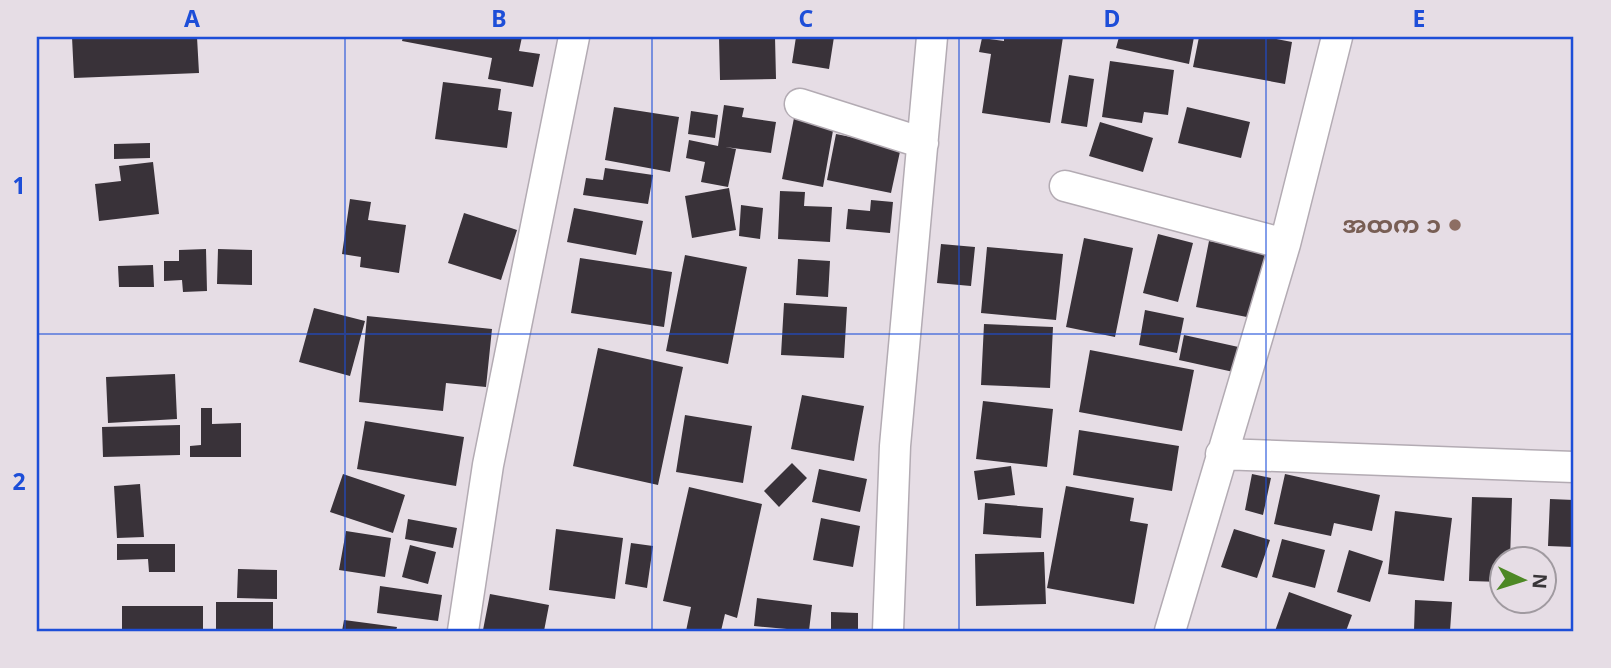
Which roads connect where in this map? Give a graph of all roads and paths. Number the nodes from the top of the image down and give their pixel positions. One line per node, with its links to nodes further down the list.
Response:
1 (574, 37): 10 (street)
2 (932, 37): 5 (street)
3 (1337, 37): 7 (street)
4 (800, 104): 5 (street)
5 (923, 143): 11 (street)
6 (1065, 186): 7 (street)
7 (1285, 244): 8 (street)
8 (1221, 454): 9 (street); 12 (street)
9 (1574, 467)
10 (463, 631)
11 (888, 631)
12 (1170, 631)

